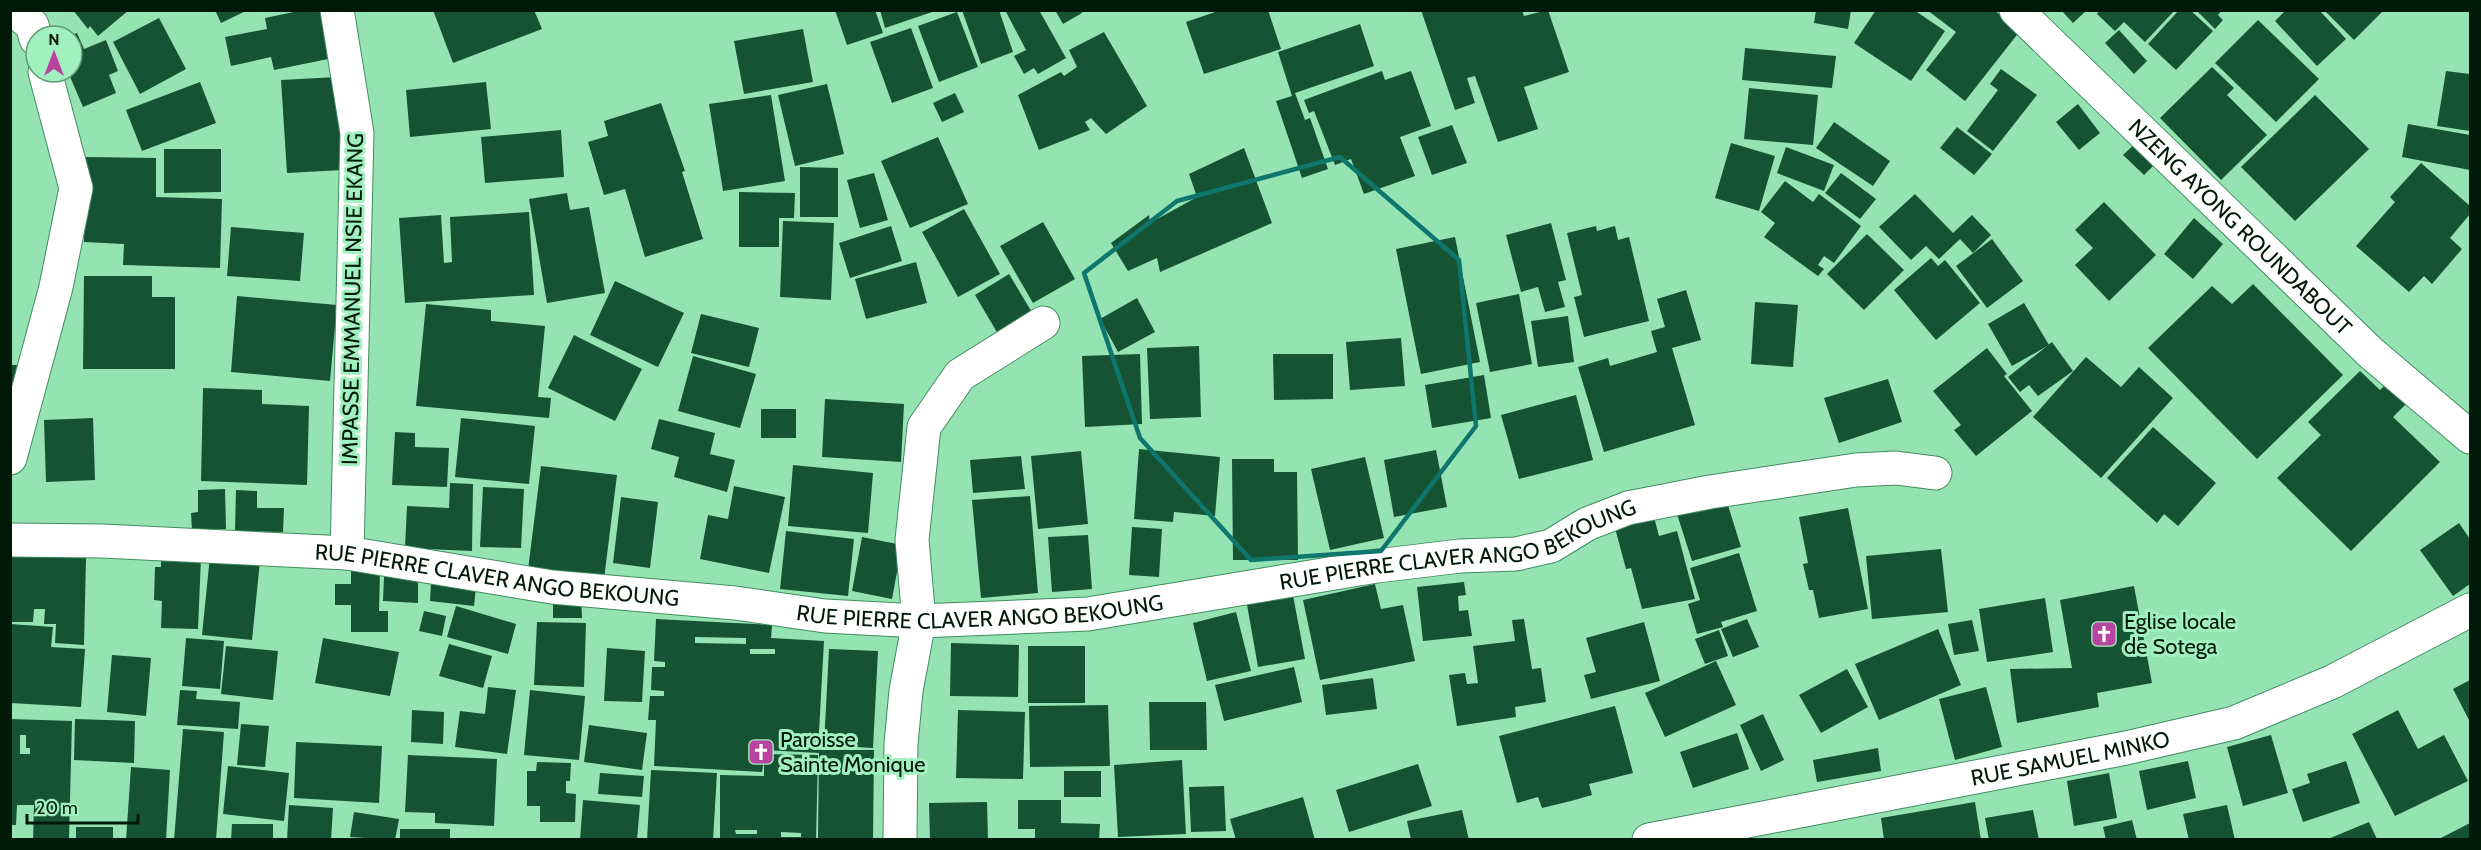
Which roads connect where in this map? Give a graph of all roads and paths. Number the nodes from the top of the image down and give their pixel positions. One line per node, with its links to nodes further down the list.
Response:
1 (14, 10): 4 (street)
2 (338, 10): 11 (street, IMPASSE EMMANUEL NSIE EKANG)
3 (2016, 10): 7 (street, NZENG AYONG ROUNDABOUT)
4 (31, 24)
5 (48, 84): 8 (street)
6 (1042, 323): 13 (street)
7 (2470, 436)
8 (10, 458)
9 (1935, 473): 13 (street, RUE PIERRE CLAVER ANGO BEKOUNG)
10 (10, 540): 11 (street, RUE PIERRE CLAVER ANGO BEKOUNG)
11 (347, 553): 13 (street, RUE PIERRE CLAVER ANGO BEKOUNG)
12 (2470, 610): 15 (street, RUE SAMUEL MINKO)
13 (919, 621): 14 (street)
14 (900, 840)
15 (1649, 840)

